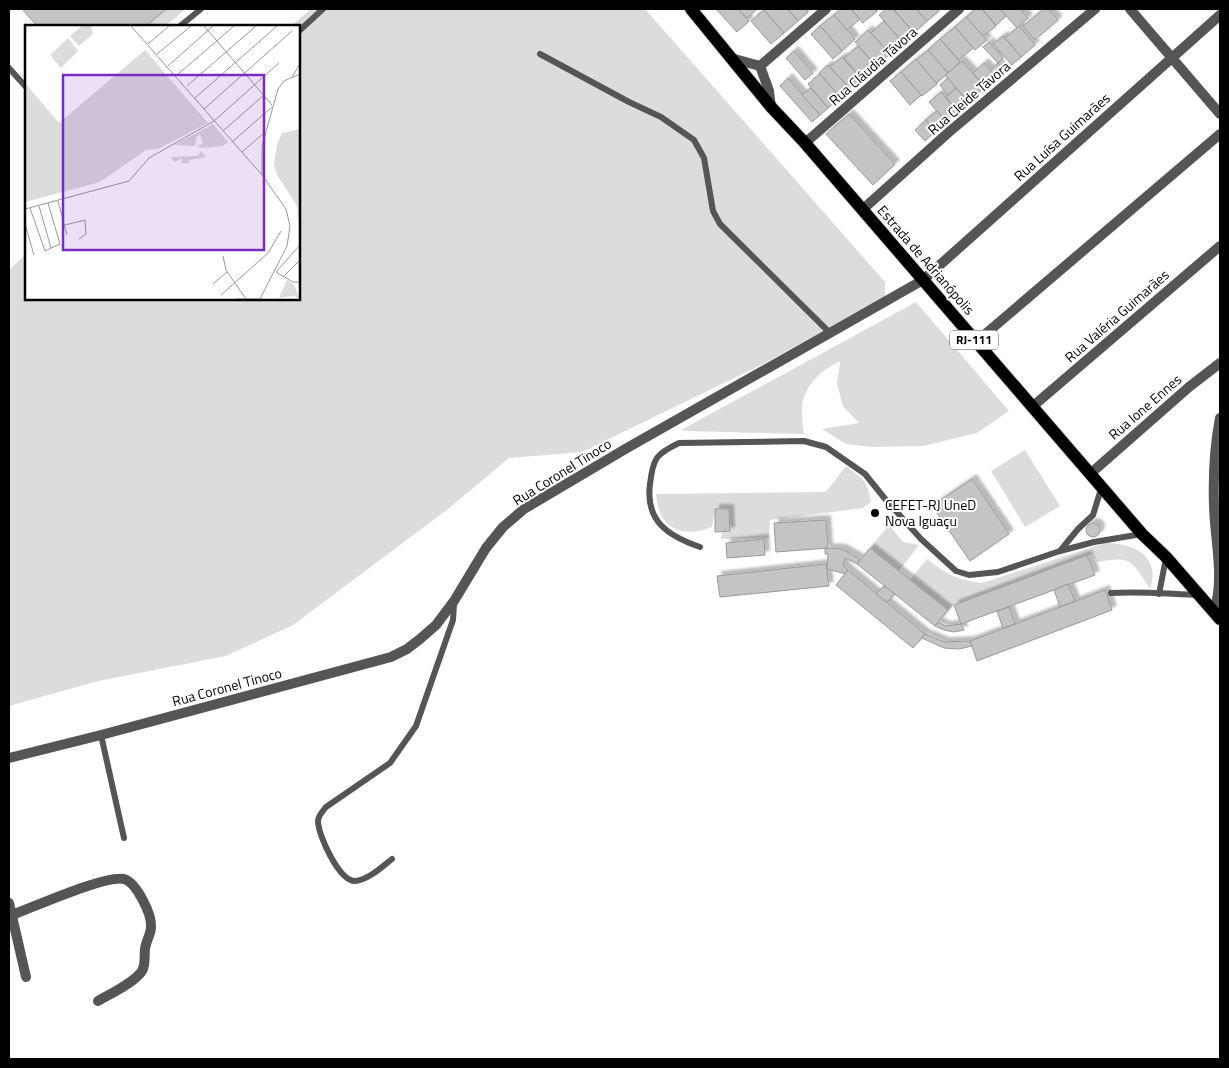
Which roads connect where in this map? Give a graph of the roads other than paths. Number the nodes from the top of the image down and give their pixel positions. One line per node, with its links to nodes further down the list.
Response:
1 (201, 9): 9 (lane)
2 (324, 9): 10 (lane)
3 (691, 9): 13 (main road, Estrada de Adrianópolis / RJ-111)
4 (826, 9): 14 (street)
5 (960, 9): 20 (street, Rua Cláudia Távora)
6 (1095, 9): 21 (street, Rua Cleide Távora)
7 (1130, 9): 12 (street)
8 (1220, 15): 12 (street, Rua Luísa Guimarães)
9 (181, 25)
10 (300, 30)
11 (540, 54): 24 (lane)
12 (1172, 57): 18 (street); 23 (street, Rua Luísa Guimarães)
13 (731, 58): 14 (street); 17 (main road, Estrada de Adrianópolis / RJ-111)
14 (760, 66): 17 (street)
15 (9, 68): 16 (lane)
16 (25, 86)
17 (772, 108): 20 (main road, Estrada de Adrianópolis / RJ-111)
18 (1220, 114)
19 (1220, 134): 25 (street)
20 (805, 143): 21 (main road, Estrada de Adrianópolis / RJ-111)
21 (862, 210): 23 (main road, Estrada de Adrianópolis / RJ-111)
22 (1220, 246): 27 (street, Rua Valéria Guimarães)
23 (923, 280): 24 (street, Rua Coronel Tinoco); 25 (main road, Estrada de Adrianópolis / RJ-111)
24 (830, 333): 38 (street, Rua Coronel Tinoco)
25 (976, 342): 27 (main road, Estrada de Adrianópolis / RJ-111)
26 (1220, 363): 29 (street, Rua Ione Ennes)
27 (1032, 407): 29 (main road, Estrada de Adrianópolis / RJ-111)
28 (1220, 418): 39 (street)
29 (1090, 474): 30 (main road, Estrada de Adrianópolis / RJ-111)
30 (1102, 487): 31 (main road, Estrada de Adrianópolis / RJ-111); 33 (lane)
31 (1142, 534): 33 (lane); 34 (main road, Estrada de Adrianópolis / RJ-111)
32 (700, 547): 33 (lane)
33 (1060, 551)
34 (1166, 557): 36 (lane); 37 (main road, Estrada de Adrianópolis / RJ-111)
35 (1111, 593): 36 (lane)
36 (1158, 594): 37 (lane)
37 (1199, 595): 39 (main road, Estrada de Adrianópolis / RJ-111)
38 (454, 601): 40 (street, Rua Coronel Tinoco); 43 (lane)
39 (1217, 616)
40 (101, 735): 41 (street, Rua Coronel Tinoco); 42 (lane)
41 (9, 758)
42 (124, 838)
43 (392, 860)
44 (9, 903): 45 (street)
45 (12, 915): 46 (street); 47 (street)
46 (26, 977)
47 (98, 1001)

